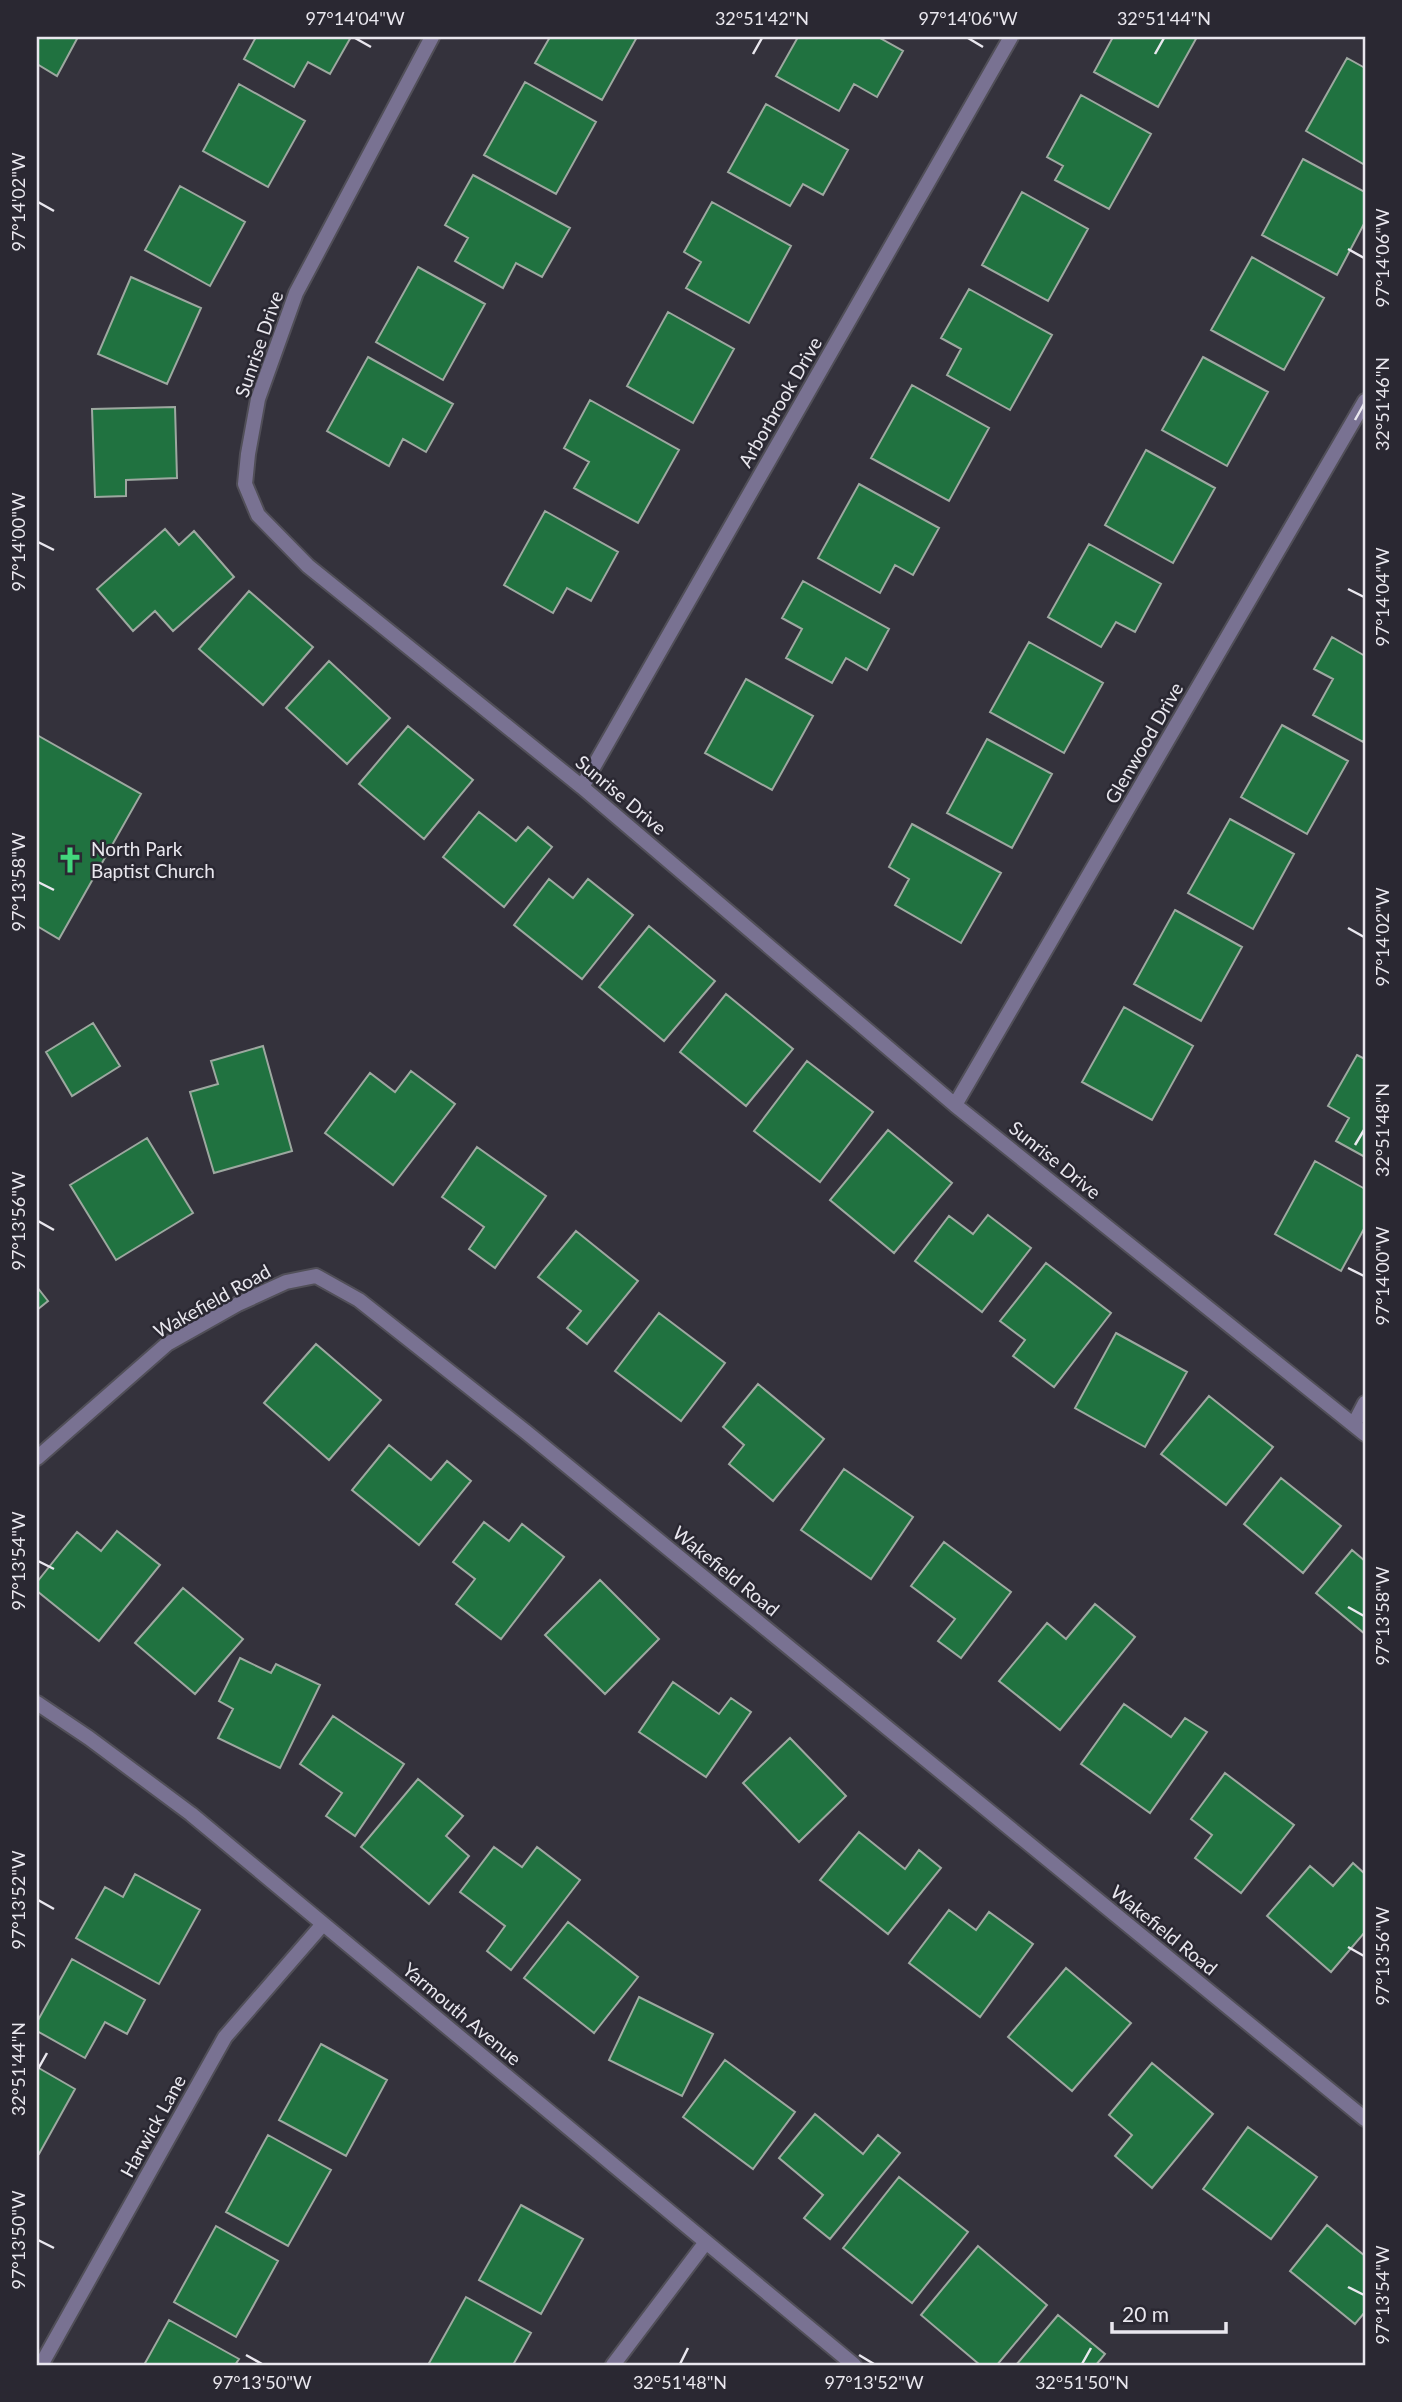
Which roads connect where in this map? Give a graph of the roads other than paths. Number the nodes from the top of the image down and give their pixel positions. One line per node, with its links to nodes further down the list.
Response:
1 (432, 37): 4 (street, Sunrise Drive)
2 (1011, 37): 4 (street, Arborbrook Drive)
3 (1365, 401): 5 (street, Glenwood Drive)
4 (582, 787): 5 (street, Sunrise Drive)
5 (955, 1105): 7 (street, Sunrise Drive)
6 (1365, 1403): 7 (street)
7 (1359, 1429)
8 (37, 1458): 11 (street, Wakefield Road)
9 (37, 1703): 10 (street, Yarmouth Avenue)
10 (323, 1924): 12 (street, Yarmouth Avenue); 13 (street, Harwick Lane)
11 (1365, 2119)
12 (706, 2242): 14 (street); 15 (street, Yarmouth Avenue)
13 (41, 2365)
14 (612, 2365)
15 (854, 2365)

